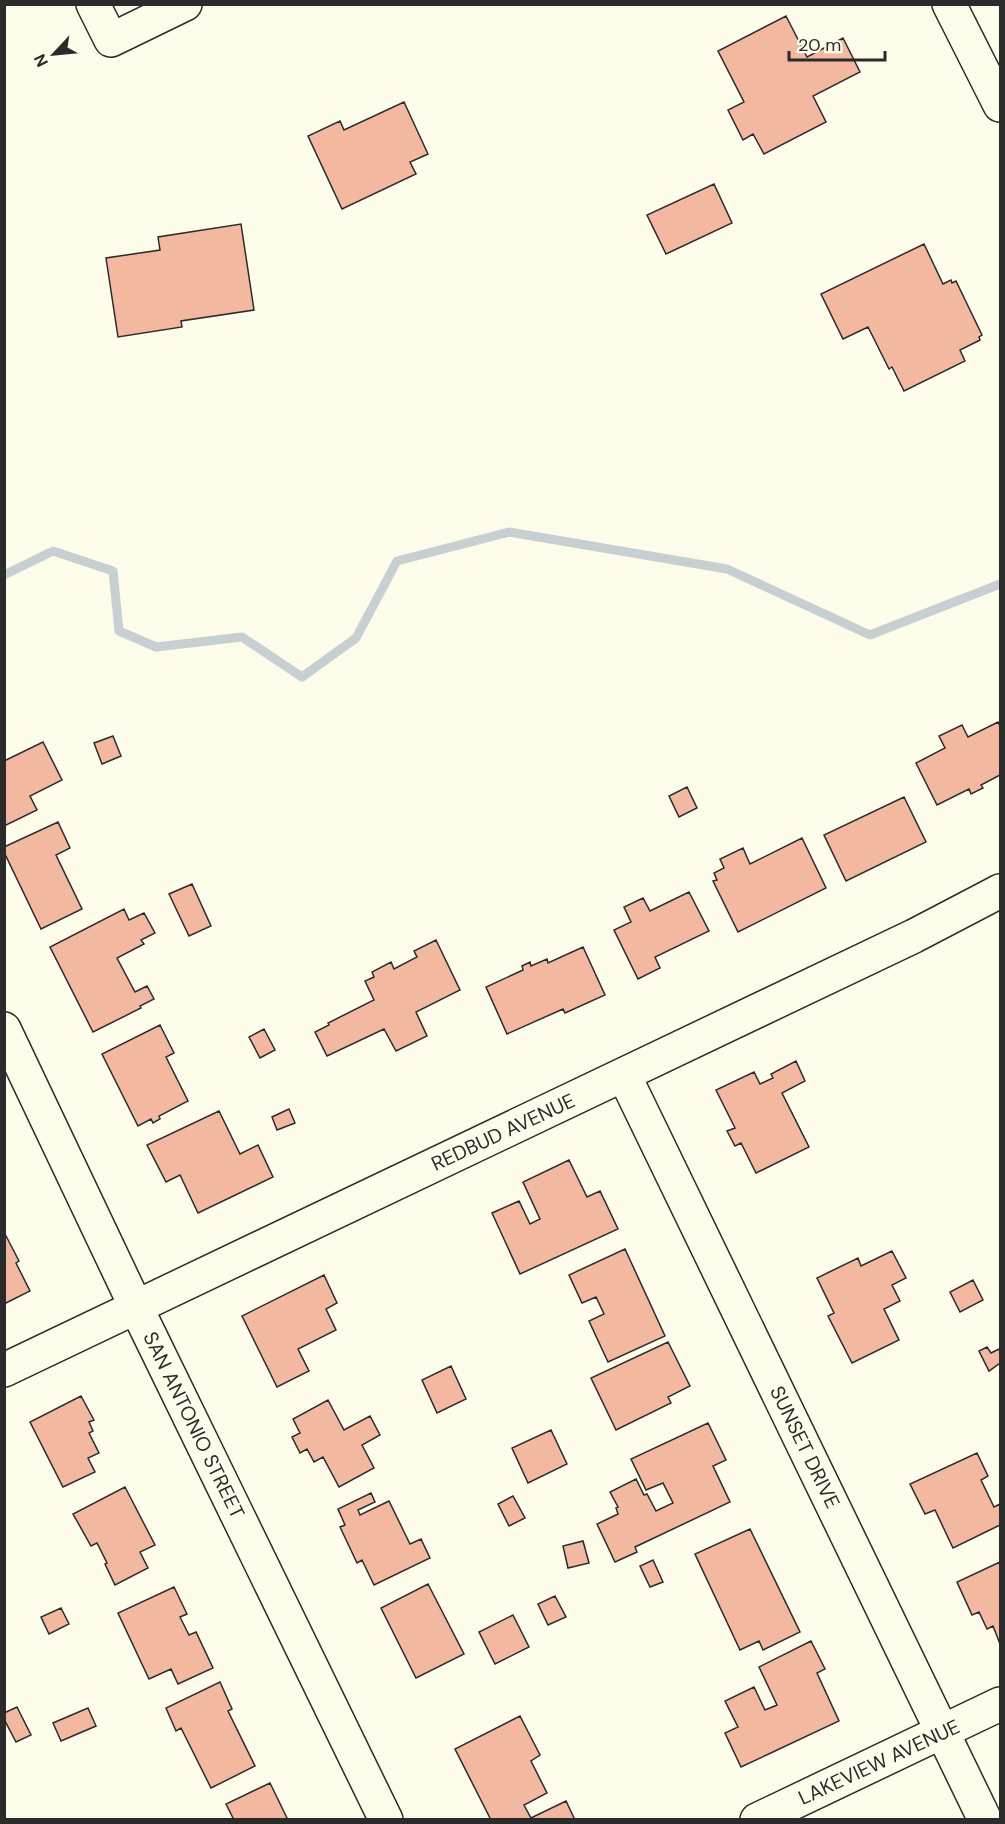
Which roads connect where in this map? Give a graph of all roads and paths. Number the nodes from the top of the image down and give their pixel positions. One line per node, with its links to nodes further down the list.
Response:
1 (93, 4): 2 (street)
2 (185, 4)
3 (949, 4): 4 (street)
4 (1000, 105)
5 (1000, 891): 7 (street, REDBUD AVENUE)
6 (4, 1029): 8 (street, SAN ANTONIO STREET)
7 (624, 1075): 8 (street, REDBUD AVENUE); 11 (street, SUNSET DRIVE)
8 (136, 1307): 9 (street, REDBUD AVENUE); 12 (street, SAN ANTONIO STREET)
9 (4, 1370)
10 (1000, 1704): 11 (street, LAKEVIEW AVENUE)
11 (942, 1732): 13 (street, LAKEVIEW AVENUE); 14 (street, SUNSET DRIVE)
12 (386, 1820)
13 (757, 1820)
14 (985, 1820)

